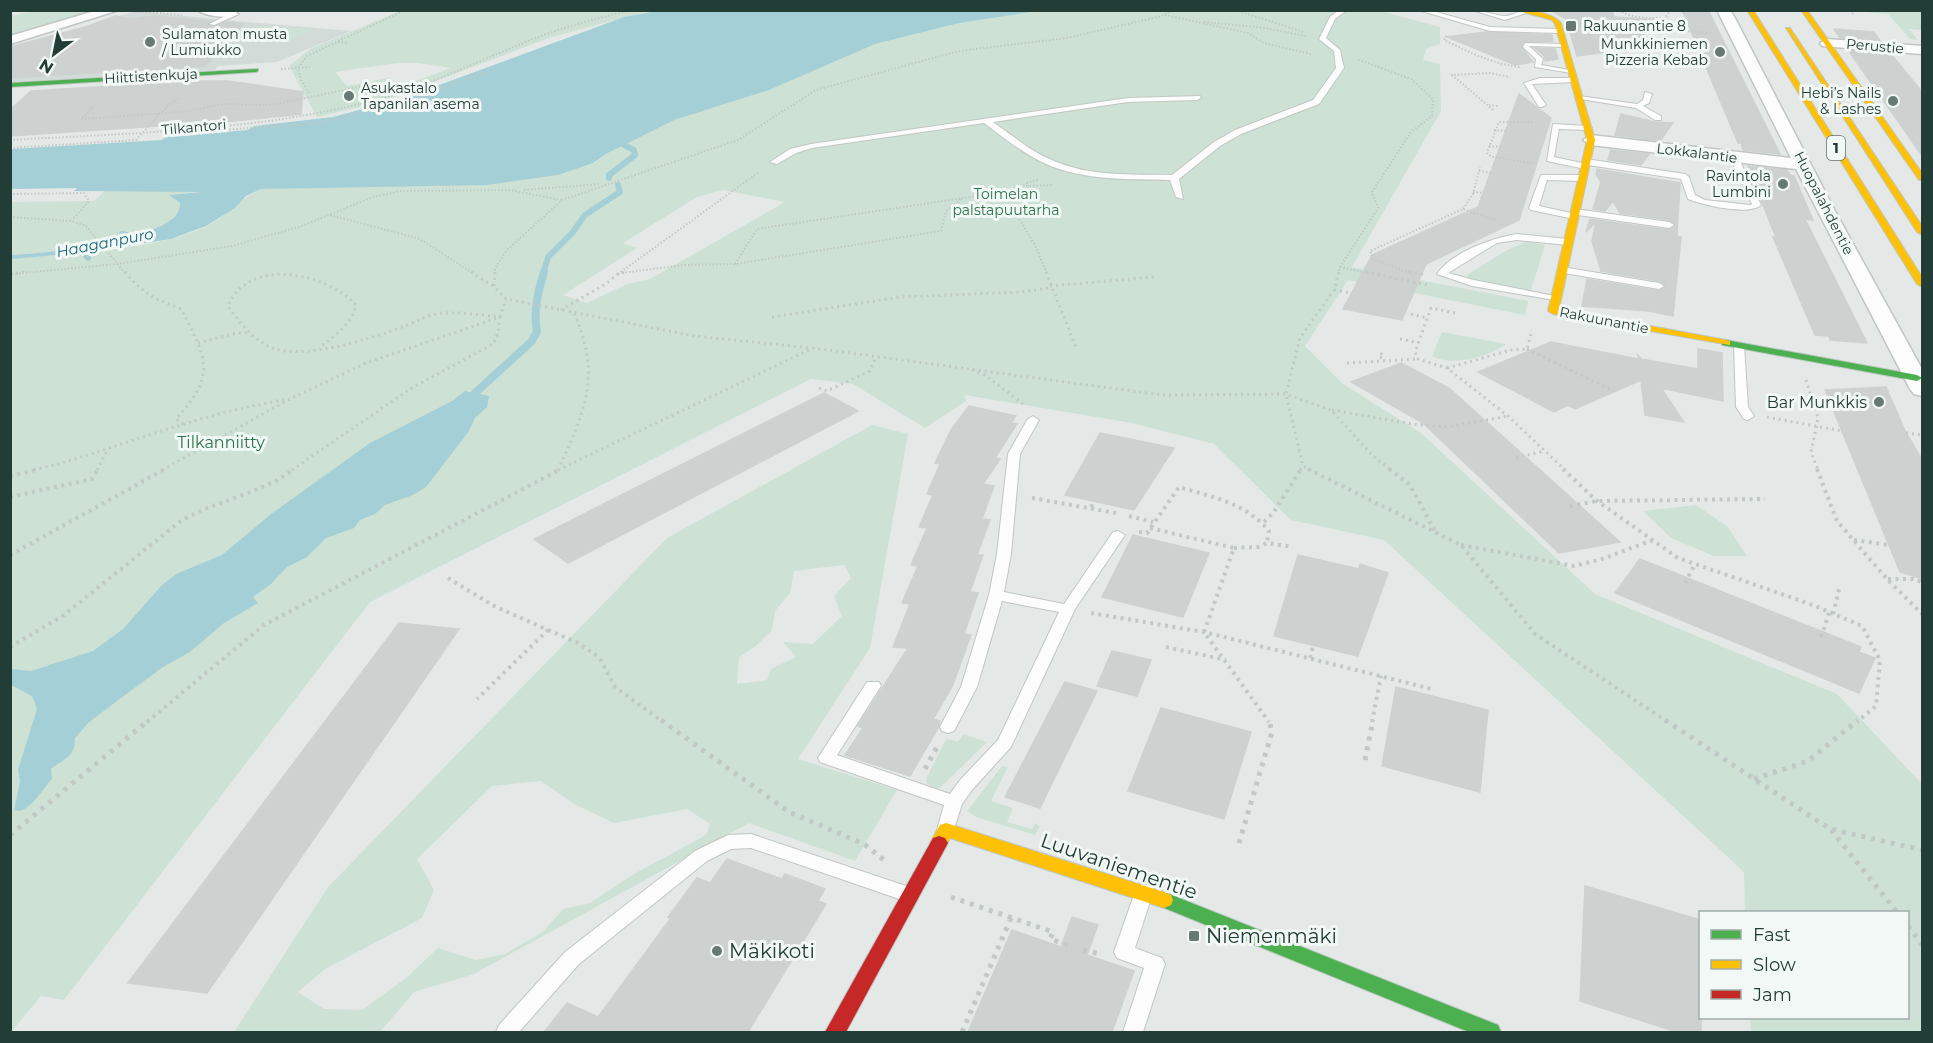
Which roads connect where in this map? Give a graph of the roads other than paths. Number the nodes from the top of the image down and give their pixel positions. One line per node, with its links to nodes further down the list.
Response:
1 (113, 10): 14 (street)
2 (203, 10): 10 (street)
3 (1344, 10): 33 (lane)
4 (1421, 10): 13 (lane)
5 (1475, 10): 8 (lane)
6 (1748, 10): 9 (street, Huopalahdentie); 41 (street, Huopalahdentie / 1)
7 (1804, 10): 15 (street)
8 (1522, 11): 13 (street)
9 (1725, 14): 31 (street, Huopalahdentie)
10 (228, 16): 12 (lane)
11 (1780, 17): 38 (street, 1)
12 (212, 24)
13 (1559, 27): 16 (street, Rakuunantie)
14 (10, 40)
15 (1827, 43): 17 (street, Perustie); 34 (street)
16 (1564, 45): 19 (street, Rakuunantie); 19 (lane)
17 (1923, 50)
18 (256, 70): 20 (street, Hiittistenkuja)
19 (1573, 75): 23 (street, Rakuunantie); 24 (lane)
20 (10, 84)
21 (1648, 94): 25 (lane)
22 (1197, 98): 27 (lane)
23 (1579, 98): 25 (lane); 28 (street, Rakuunantie)
24 (1542, 105)
25 (1638, 106): 26 (lane)
26 (1658, 118)
27 (986, 121): 30 (lane); 33 (lane)
28 (1589, 134): 29 (street, Lokkalantie); 32 (street, Rakuunantie); 32 (lane)
29 (1734, 157): 31 (street, Lokkalantie); 32 (lane)
30 (774, 162)
31 (1804, 165): 45 (street, Huopalahdentie)
32 (1585, 169): 36 (street, Rakuunantie); 36 (lane)
33 (1174, 178): 35 (lane)
34 (1923, 178)
35 (1180, 197)
36 (1575, 214): 37 (lane); 39 (street, Rakuunantie)
37 (1669, 225)
38 (1923, 232)
39 (1569, 242): 40 (street, Rakuunantie); 43 (lane)
40 (1562, 270): 42 (lane); 43 (street, Rakuunantie)
41 (1923, 284)
42 (1659, 286)
43 (1556, 299): 44 (street, Rakuunantie)
44 (1739, 345): 45 (street, Rakuunantie); 46 (lane)
45 (1920, 383)
46 (1747, 415)
47 (1032, 420): 49 (lane)
48 (1118, 535): 50 (lane)
49 (996, 595): 50 (lane); 52 (lane)
50 (1068, 609): 53 (lane)
51 (873, 686): 53 (lane)
52 (948, 727)
53 (954, 802): 54 (lane)
54 (946, 830): 55 (street); 56 (street, Luuvaniementie)
55 (912, 890): 57 (lane); 58 (street)
56 (1144, 892): 59 (lane); 60 (street, Luuvaniementie)
57 (506, 1032)
58 (835, 1032)
59 (1133, 1032)
60 (1491, 1032)

